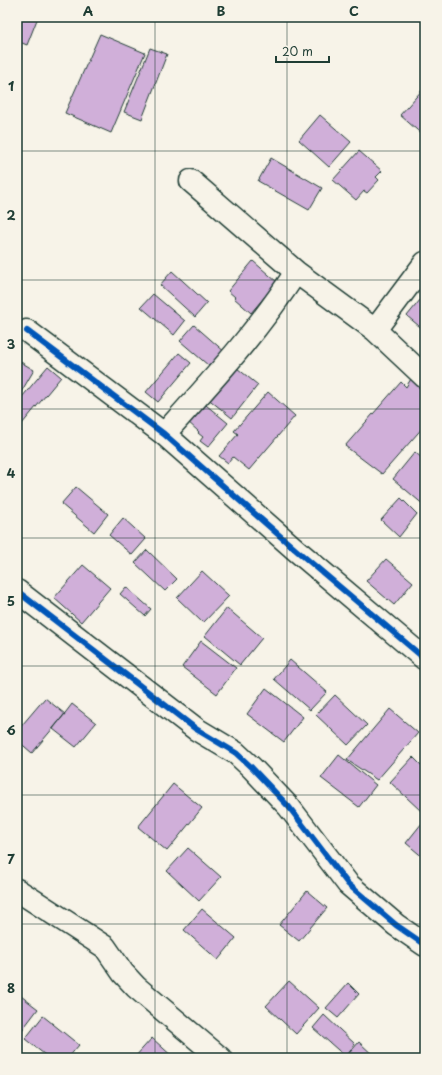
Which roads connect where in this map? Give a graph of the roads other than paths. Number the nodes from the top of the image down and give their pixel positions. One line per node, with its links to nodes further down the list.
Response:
1 (191, 181): 3 (street)
2 (425, 263): 4 (street)
3 (296, 272): 4 (street); 7 (street)
4 (375, 330): 6 (street)
5 (26, 331): 7 (street)
6 (425, 377)
7 (164, 434): 9 (street)
8 (17, 591): 11 (street)
9 (425, 659)
10 (17, 890): 12 (street)
11 (425, 945)
12 (220, 1058)

